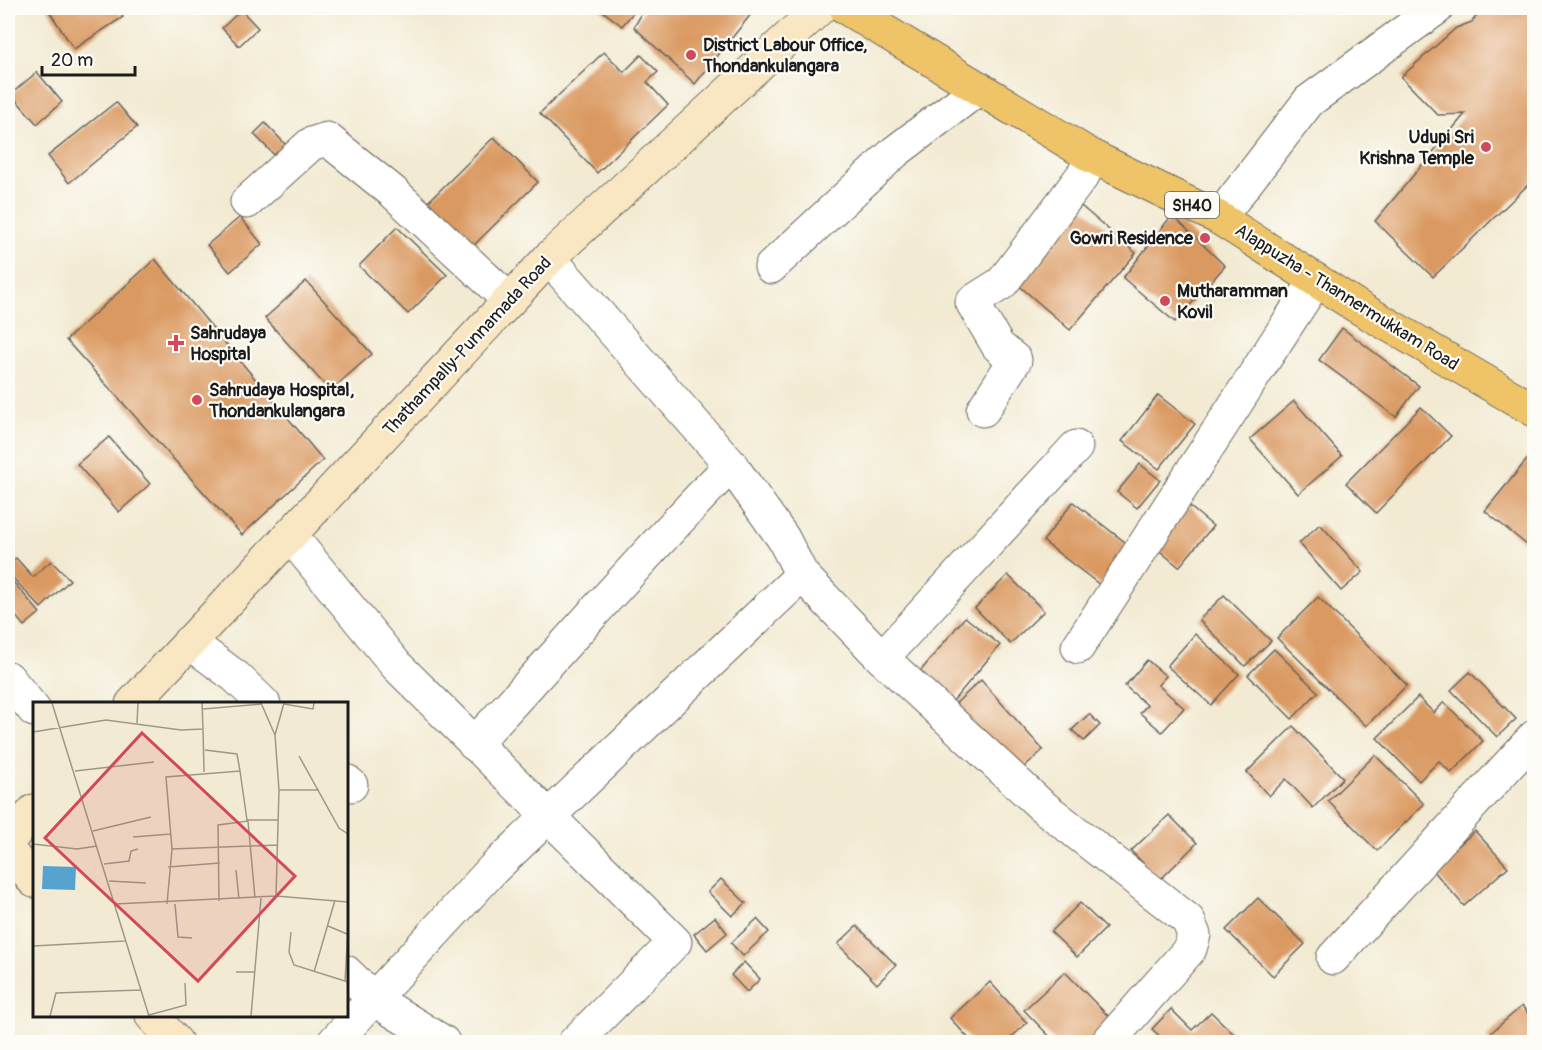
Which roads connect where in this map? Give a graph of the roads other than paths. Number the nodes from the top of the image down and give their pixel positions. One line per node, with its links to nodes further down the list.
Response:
1 (820, 8): 8 (main road, Thathampally-Punnamada Road)
2 (846, 8): 4 (main road, Alappuzha - Thannermukkam Road / SH40)
3 (1437, 8): 7 (street)
4 (979, 88): 5 (main road, Alappuzha - Thannermukkam Road / SH40); 9 (street)
5 (1093, 157): 7 (main road, Alappuzha - Thannermukkam Road / SH40); 12 (street)
6 (247, 202): 11 (street)
7 (1220, 218): 10 (main road, Alappuzha - Thannermukkam Road / SH40)
8 (549, 258): 11 (main road, Thathampally-Punnamada Road); 15 (street)
9 (771, 267)
10 (1316, 280): 13 (main road, Alappuzha - Thannermukkam Road / SH40); 19 (street)
11 (509, 300): 16 (main road, Thathampally-Punnamada Road)
12 (983, 410)
13 (1534, 410)
14 (1076, 447): 20 (street)
15 (731, 465): 17 (street); 26 (street)
16 (290, 535): 18 (main road, Thathampally-Punnamada Road); 26 (street)
17 (802, 575): 20 (street); 28 (street)
18 (189, 642): 22 (main road, Thathampally-Punnamada Road); 23 (street)
19 (1078, 647)
20 (882, 658): 40 (street)
21 (8, 678): 24 (street)
22 (134, 702)
23 (262, 702)
24 (33, 709)
25 (1534, 737): 32 (street)
26 (474, 744): 28 (street)
27 (33, 812): 29 (main road)
28 (549, 817): 34 (street); 39 (street)
29 (8, 841)
30 (8, 850): 31 (main road)
31 (33, 880)
32 (1333, 958)
33 (348, 974): 34 (street)
34 (375, 1000): 37 (street); 38 (street)
35 (153, 1017): 36 (main road)
36 (176, 1042)
37 (334, 1042)
38 (443, 1042)
39 (575, 1042)
40 (1108, 1042)

